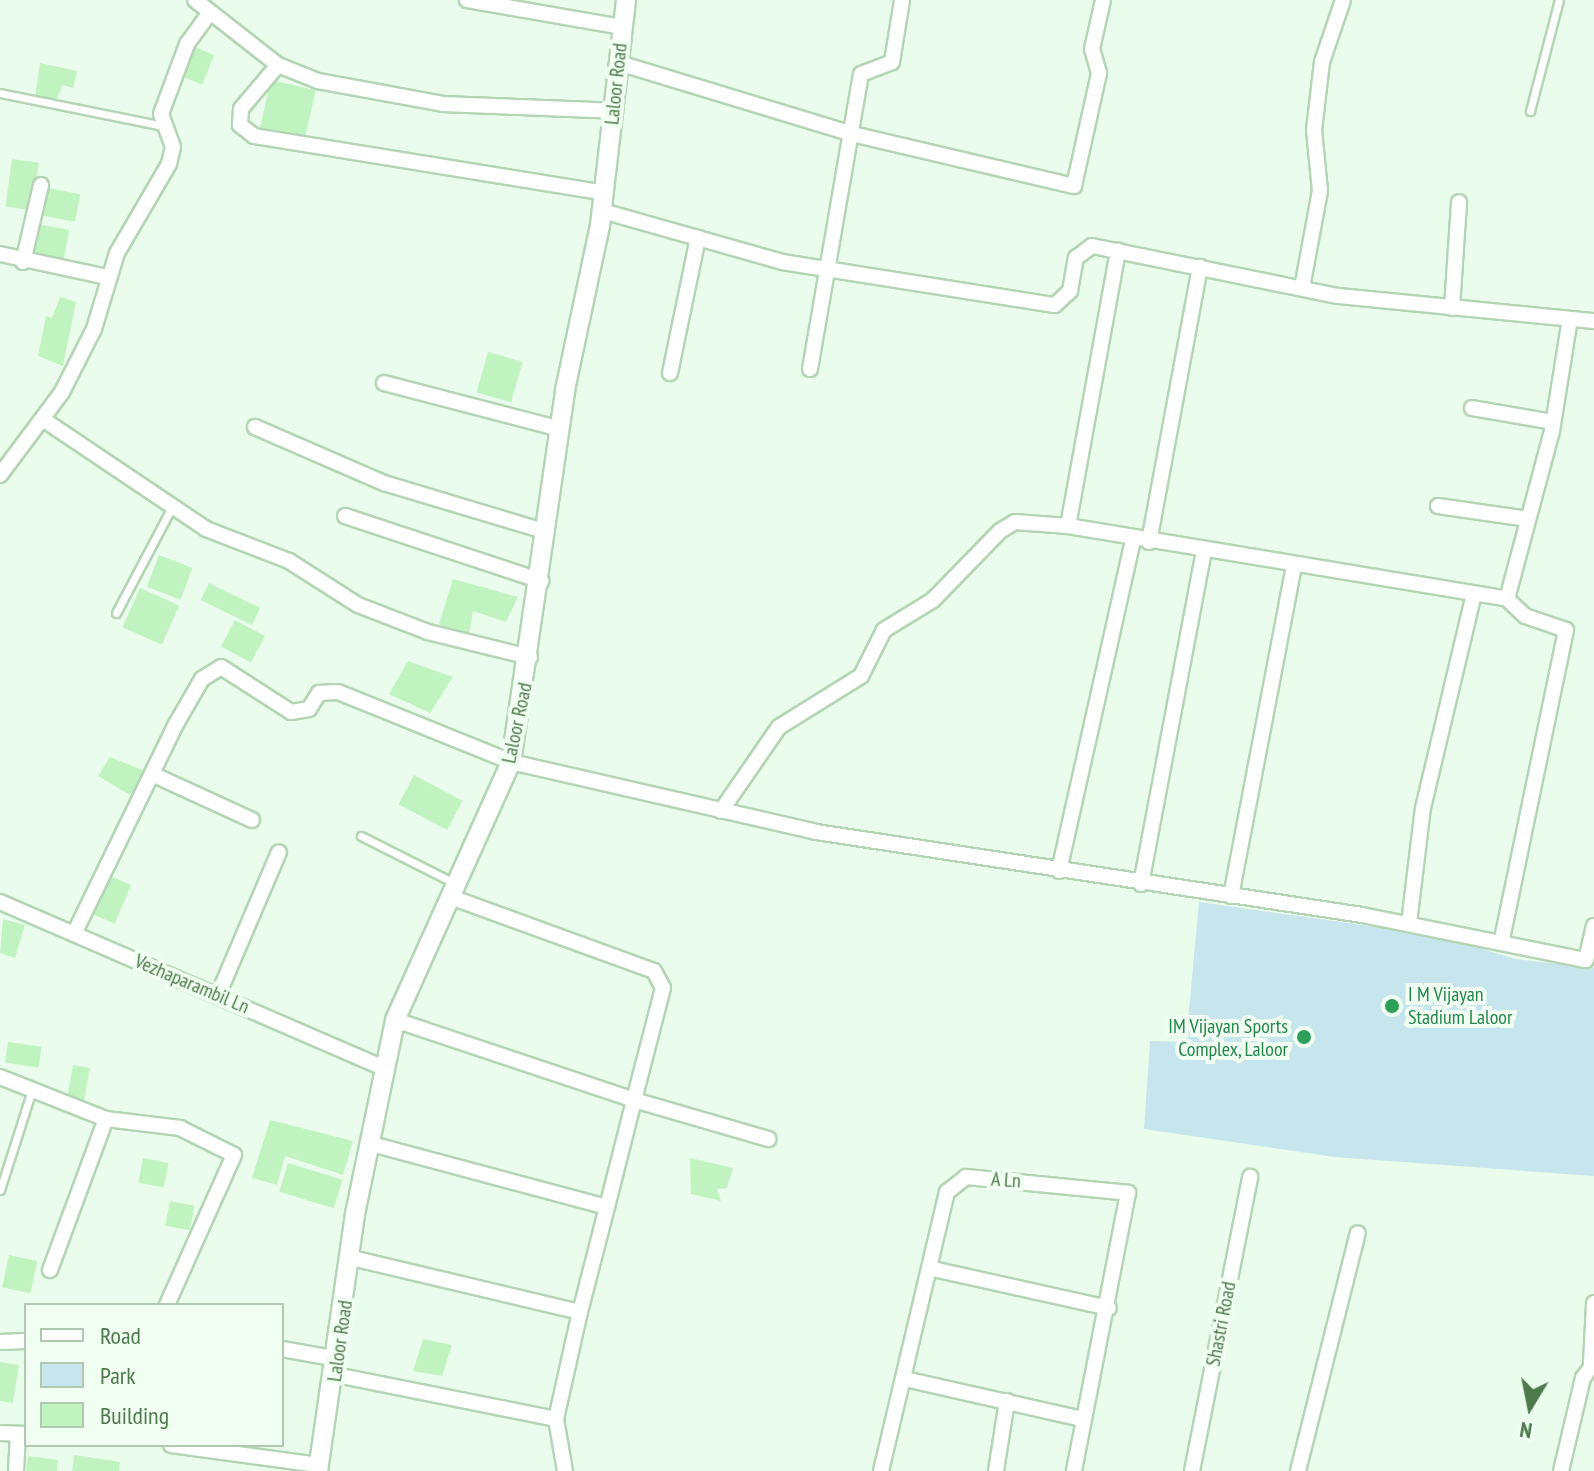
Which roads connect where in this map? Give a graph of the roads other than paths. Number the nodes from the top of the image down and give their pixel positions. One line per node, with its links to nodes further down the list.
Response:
1 (195, 0): 8 (street)
2 (467, 0): 9 (street)
3 (626, 0): 9 (street, Laloor Road)
4 (902, 0): 16 (street)
5 (1103, 0): 16 (street)
6 (1343, 0): 27 (street)
7 (1559, 0): 14 (lane)
8 (209, 14): 11 (street); 15 (street)
9 (622, 27): 10 (street, Laloor Road)
10 (619, 63): 13 (street, Laloor Road); 16 (street)
11 (278, 65): 13 (street); 18 (street)
12 (0, 93): 15 (lane)
13 (614, 111): 18 (street, Laloor Road)
14 (1530, 111)
15 (159, 125): 26 (street)
16 (852, 134): 25 (street)
17 (41, 185): 23 (street)
18 (603, 202): 20 (street); 38 (street, Laloor Road)
19 (1459, 202): 28 (street)
20 (698, 238): 25 (street); 32 (street)
21 (1118, 250): 24 (street); 25 (street); 44 (street)
22 (0, 254): 23 (street)
23 (23, 262): 26 (street)
24 (1200, 267): 27 (street); 47 (street)
25 (830, 270): 31 (street)
26 (107, 277): 35 (street)
27 (1302, 288): 28 (street)
28 (1452, 308): 29 (street)
29 (1570, 319): 30 (street); 36 (street)
30 (1594, 321)
31 (810, 369)
32 (670, 373)
33 (384, 383): 38 (street)
34 (1472, 408): 36 (street)
35 (44, 420): 39 (street); 40 (street)
36 (1553, 422): 43 (street)
37 (255, 427): 45 (street)
38 (560, 429): 45 (street, Laloor Road)
39 (0, 475)
40 (173, 503): 53 (lane); 54 (street)
41 (1438, 506): 43 (street)
42 (345, 516): 50 (street)
43 (1528, 519): 52 (street)
44 (1068, 526): 46 (street); 57 (street)
45 (547, 532): 50 (street, Laloor Road)
46 (1133, 540): 47 (street); 61 (street)
47 (1149, 542): 48 (street)
48 (1204, 551): 49 (street); 62 (street)
49 (1294, 567): 51 (street); 64 (street)
50 (542, 581): 54 (street, Laloor Road)
51 (1474, 594): 52 (street); 66 (street)
52 (1507, 599): 69 (street)
53 (116, 613)
54 (530, 657): 55 (street, Laloor Road)
55 (511, 762): 56 (street); 57 (street); 63 (street, Laloor Road)
56 (152, 774): 58 (street); 68 (street)
57 (721, 811): 61 (street)
58 (252, 820)
59 (361, 836): 63 (lane)
60 (279, 852): 70 (street)
61 (1059, 871): 62 (street)
62 (1141, 884): 64 (street)
63 (454, 890): 71 (street, Laloor Road); 75 (street)
64 (1231, 896): 66 (street)
65 (0, 902): 68 (street, Vezhaparambil Ln)
66 (1409, 923): 69 (street)
67 (1594, 926): 69 (street)
68 (74, 934): 70 (street, Vezhaparambil Ln)
69 (1502, 939)
70 (218, 995): 72 (street, Vezhaparambil Ln)
71 (395, 1020): 72 (street, Laloor Road); 75 (street)
72 (384, 1068): 78 (street, Laloor Road)
73 (0, 1077): 74 (street)
74 (33, 1088): 76 (street); 80 (lane)
75 (634, 1100): 77 (street); 81 (street)
76 (106, 1119): 85 (street); 86 (street)
77 (768, 1139)
78 (368, 1143): 81 (street); 83 (street, Laloor Road)
79 (1250, 1177): 108 (street, Shastri Road)
80 (0, 1190)
81 (607, 1207): 89 (street)
82 (1358, 1233): 109 (street)
83 (352, 1258): 89 (street); 94 (street, Laloor Road)
84 (933, 1269): 88 (street); 88 (street, A Ln); 95 (street, A Ln)
85 (50, 1270)
86 (168, 1303)
87 (1594, 1303): 93 (street)
88 (1109, 1308): 98 (street, A Ln)
89 (580, 1312): 97 (street)
90 (24, 1341): 91 (street)
91 (0, 1342)
92 (284, 1350): 94 (street)
93 (1593, 1363): 110 (street)
94 (337, 1367): 97 (street); 102 (street, Laloor Road)
95 (905, 1379): 96 (street); 105 (street, A Ln)
96 (1007, 1401): 98 (street); 106 (street)
97 (556, 1419): 104 (street)
98 (1082, 1419): 107 (street, A Ln)
99 (0, 1433): 100 (street)
100 (22, 1434): 103 (street)
101 (184, 1447): 102 (street)
102 (319, 1468)
103 (16, 1471)
104 (565, 1471)
105 (881, 1471)
106 (996, 1471)
107 (1074, 1471)
108 (1192, 1471)
109 (1298, 1471)
110 (1561, 1471)

